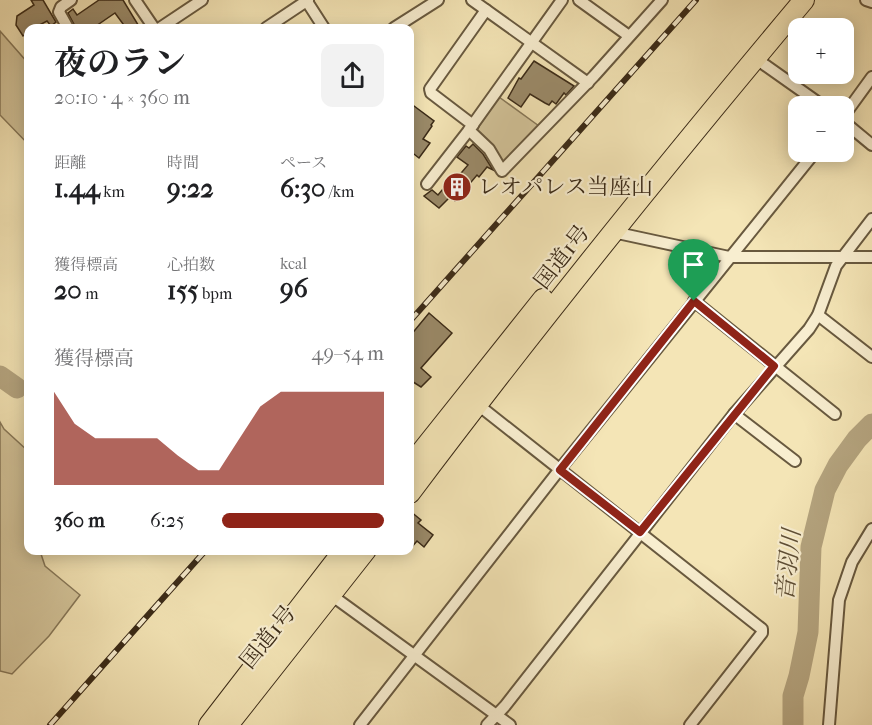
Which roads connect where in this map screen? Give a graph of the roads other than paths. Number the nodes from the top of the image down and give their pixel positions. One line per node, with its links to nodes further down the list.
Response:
1 (71, 0): 15 (street)
2 (135, 0): 16 (street)
3 (202, 0): 17 (street)
4 (307, 0): 18 (street); 19 (street)
5 (438, 0): 20 (street)
6 (472, 0): 14 (street)
7 (562, 0): 22 (street)
8 (579, 0): 21 (street)
9 (662, 0): 21 (street)
10 (791, 0): 45 (highway, 国道1号)
11 (804, 0): 23 (highway, 国道1号)
12 (866, 0): 13 (street)
13 (872, 2)
14 (486, 10): 22 (street); 28 (street)
15 (66, 24)
16 (151, 24)
17 (166, 24)
18 (272, 24)
19 (322, 24)
20 (400, 24)
21 (629, 36): 25 (street)
22 (532, 41): 25 (street); 28 (street)
23 (756, 58): 26 (street); 34 (highway, 国道1号)
24 (872, 77): 27 (street)
25 (588, 83): 28 (street)
26 (809, 96)
27 (854, 103)
28 (471, 127): 32 (street)
29 (854, 129): 30 (street)
30 (872, 145)
31 (807, 162): 35 (street)
32 (427, 184)
33 (872, 219): 36 (street)
34 (613, 232): 35 (street); 42 (highway, 国道1号)
35 (729, 257): 36 (street); 38 (street)
36 (843, 257): 37 (street); 39 (street)
37 (872, 257)
38 (694, 301): 41 (street); 47 (street)
39 (818, 315): 40 (street); 41 (street)
40 (872, 357)
41 (774, 366): 43 (street); 44 (street)
42 (477, 404): 47 (street); 48 (highway, 国道1号)
43 (734, 414): 46 (street); 50 (street)
44 (835, 414)
45 (414, 461)
46 (795, 461)
47 (560, 470): 50 (street); 54 (street)
48 (414, 488)
49 (872, 529): 62 (street)
50 (640, 532): 55 (street); 61 (street)
51 (342, 555): 53 (highway, 国道1号)
52 (361, 555): 53 (highway, 国道1号)
53 (325, 591): 54 (street); 56 (highway, 国道1号); 57 (highway, 国道1号)
54 (415, 655): 55 (street); 58 (street)
55 (496, 715): 59 (street); 60 (street)
56 (209, 725)
57 (228, 725)
58 (360, 725)
59 (487, 725)
60 (510, 725)
61 (690, 725)
62 (829, 725)

